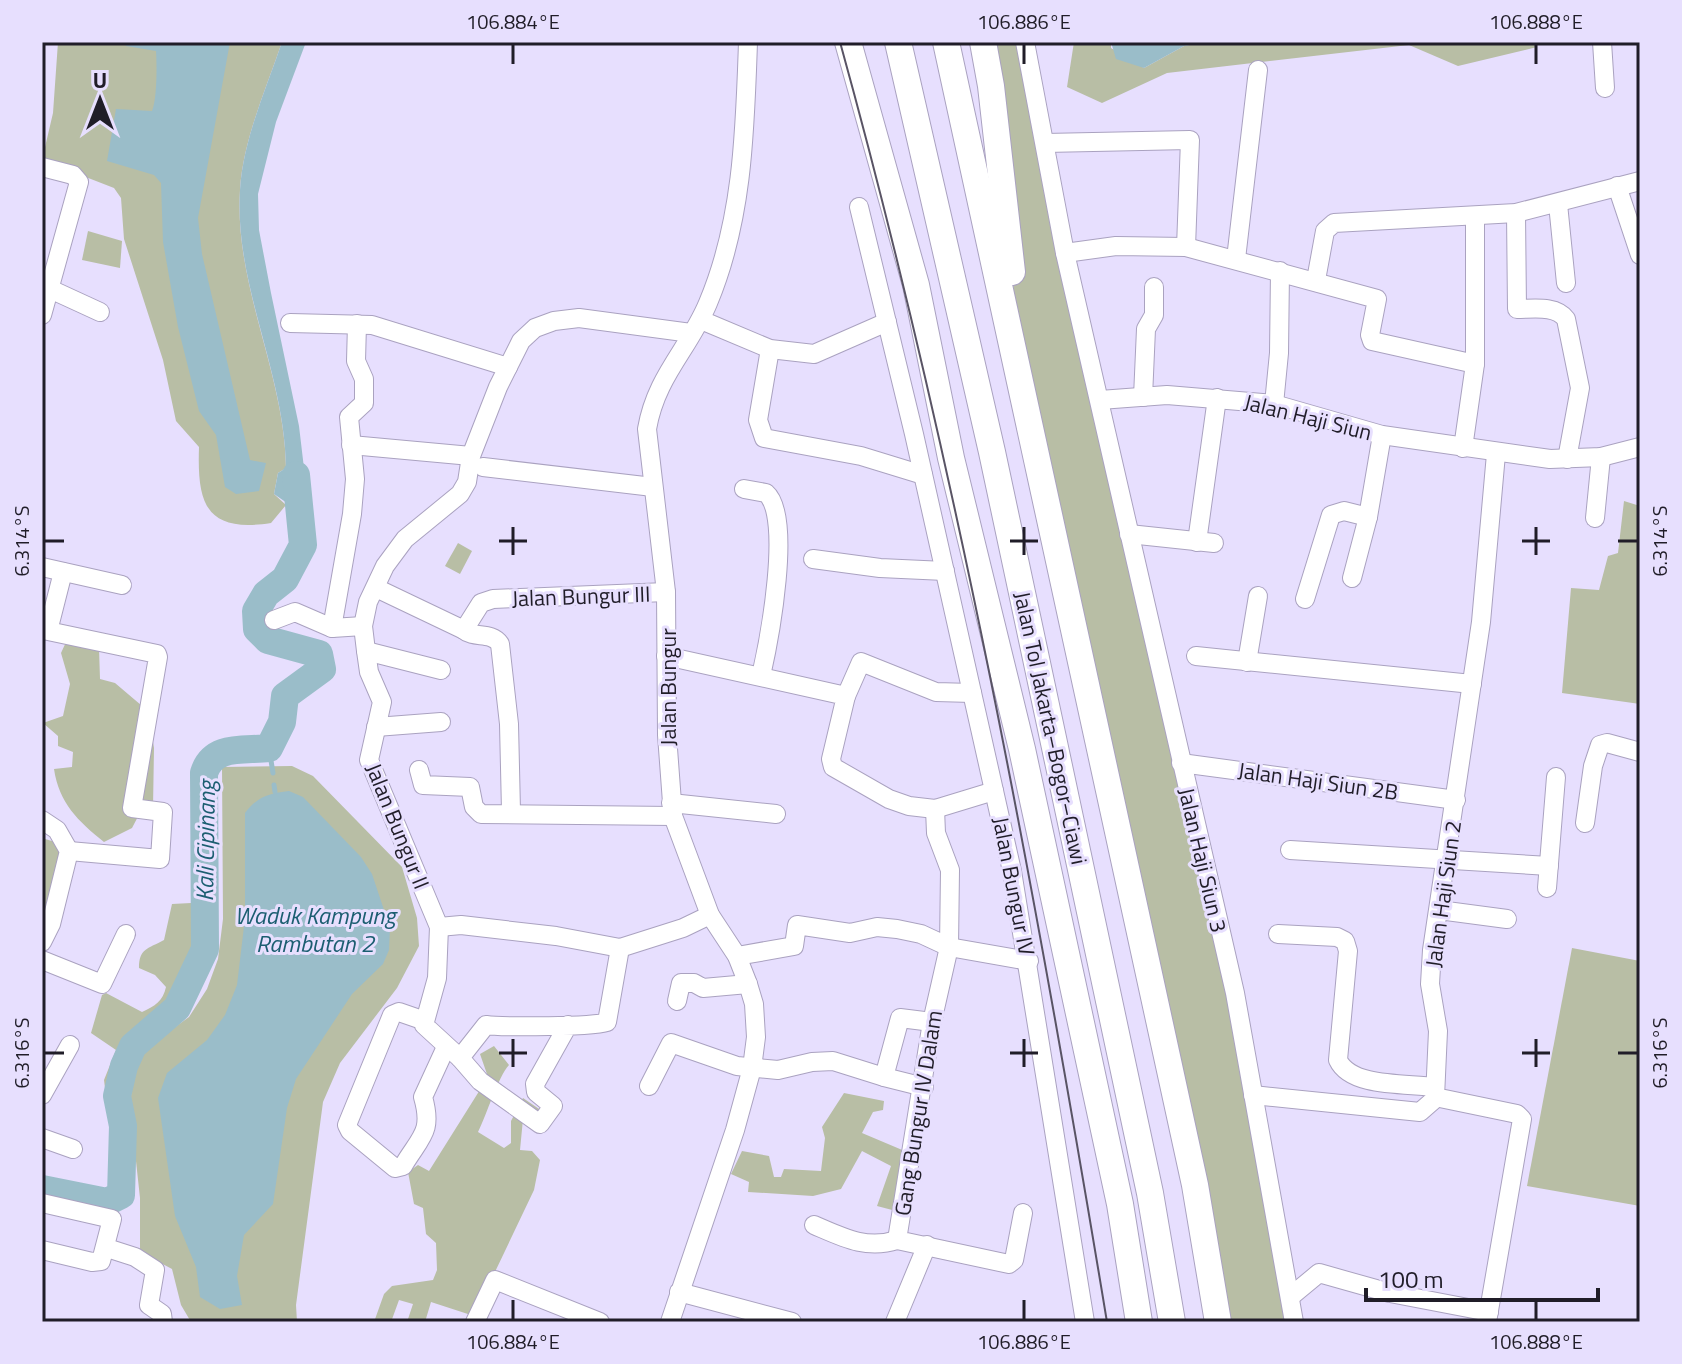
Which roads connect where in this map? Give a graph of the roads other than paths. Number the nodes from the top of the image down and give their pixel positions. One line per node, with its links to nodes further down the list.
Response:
1 (748, 42): 33 (street, Jalan Bungur)
2 (848, 42): 144 (highway)
3 (898, 42): 145 (highway, Jalan Tol Jakarta–Bogor–Ciawi)
4 (946, 42): 40 (highway, Jalan Tol Jakarta–Bogor–Ciawi)
5 (983, 42): 40 (highway)
6 (1025, 42): 10 (street)
7 (1602, 42): 9 (street)
8 (1258, 70): 21 (street)
9 (1605, 88)
10 (1045, 143): 18 (street); 19 (street)
11 (42, 167): 22 (street)
12 (1640, 181): 13 (street)
13 (1617, 186): 14 (street); 20 (street)
14 (1558, 204): 16 (street); 25 (street)
15 (859, 207): 30 (street)
16 (1516, 213): 17 (street); 48 (street)
17 (1475, 217): 24 (street); 35 (street)
18 (1186, 247): 19 (street); 21 (street)
19 (1065, 253): 39 (street)
20 (1640, 255)
21 (1236, 259): 23 (street)
22 (50, 264): 27 (street)
23 (1280, 271): 24 (street); 41 (street)
24 (1316, 280): 35 (street)
25 (1566, 283)
26 (1154, 287): 37 (street)
27 (50, 289): 28 (street); 29 (street)
28 (100, 312)
29 (42, 315)
30 (887, 322): 34 (street, Jalan Bungur II); 50 (street)
31 (290, 323): 32 (street)
32 (357, 324): 36 (street); 43 (street)
33 (696, 326): 34 (street, Jalan Bungur II); 36 (street, Jalan Bungur II); 51 (street, Jalan Bungur)
34 (770, 349): 50 (street)
35 (1475, 364): 45 (street)
36 (508, 367): 49 (street, Jalan Bungur II)
37 (1143, 397): 38 (street, Jalan Haji Siun); 39 (street, Jalan Haji Siun)
38 (1217, 398): 41 (street, Jalan Haji Siun); 55 (street)
39 (1100, 400): 55 (street, Jalan Haji Siun 3)
40 (1026, 402): 146 (highway, Jalan Tol Jakarta–Bogor–Ciawi)
41 (1274, 404): 42 (street, Jalan Haji Siun)
42 (1382, 435): 45 (street, Jalan Haji Siun); 53 (street)
43 (351, 445): 49 (street); 68 (street)
44 (1640, 447): 47 (street, Jalan Haji Siun)
45 (1463, 448): 46 (street, Jalan Haji Siun)
46 (1496, 454): 48 (street, Jalan Haji Siun); 76 (street, Jalan Haji Siun 2)
47 (1601, 457): 48 (street, Jalan Haji Siun); 54 (street)
48 (1567, 459)
49 (477, 462): 51 (street); 62 (street, Jalan Bungur II)
50 (923, 475): 58 (street)
51 (653, 487): 63 (street, Jalan Bungur)
52 (744, 489): 75 (street)
53 (1368, 517): 60 (street); 65 (street)
54 (1595, 518)
55 (1129, 534): 82 (street, Jalan Haji Siun 3)
56 (813, 559): 58 (street)
57 (42, 567): 59 (street)
58 (945, 571): 77 (street)
59 (63, 572): 61 (street); 94 (street)
60 (1352, 578)
61 (122, 585)
62 (376, 588): 67 (street, Jalan Bungur II); 69 (street)
63 (666, 592): 69 (street, Jalan Bungur III); 71 (street, Jalan Bungur)
64 (1258, 596): 73 (street)
65 (1305, 599)
66 (274, 620): 68 (street)
67 (363, 626): 68 (street); 70 (street, Jalan Bungur II)
68 (332, 628)
69 (464, 630): 89 (street)
70 (366, 651): 74 (street); 80 (street, Jalan Bungur II)
71 (666, 656): 75 (street); 87 (street, Jalan Bungur)
72 (1196, 656): 73 (street)
73 (1247, 662): 76 (street)
74 (441, 670)
75 (761, 676): 78 (street)
76 (1472, 684): 86 (street, Jalan Haji Siun 2)
77 (972, 693): 78 (street); 85 (street)
78 (846, 696): 88 (street, Jalan Bungur IV)
79 (441, 722): 80 (street)
80 (376, 727): 102 (street, Jalan Bungur II)
81 (1640, 752): 92 (street)
82 (1181, 763): 86 (street, Jalan Haji Siun 2B); 124 (street, Jalan Haji Siun 3)
83 (419, 770): 89 (street)
84 (1556, 777): 96 (street)
85 (994, 791): 88 (street, Jalan Bungur IV); 110 (street, Jalan Bungur IV)
86 (1456, 800): 95 (street, Jalan Haji Siun 2)
87 (672, 809): 89 (street); 90 (street); 99 (street, Jalan Bungur)
88 (935, 809): 106 (street, Gang Bungur IV Dalam)
89 (511, 811)
90 (776, 814)
91 (42, 820): 94 (street)
92 (1585, 823)
93 (1290, 850): 95 (street)
94 (69, 851): 101 (street)
95 (1448, 859): 96 (street); 98 (street, Jalan Haji Siun 2)
96 (1549, 866): 97 (street)
97 (1547, 888)
98 (1439, 910): 100 (street); 122 (street, Jalan Haji Siun 2)
99 (710, 915): 107 (street); 108 (street, Jalan Bungur)
100 (1507, 919)
101 (47, 922): 105 (street)
102 (439, 927): 107 (street); 113 (street)
103 (126, 934): 109 (street)
104 (1278, 934): 122 (street)
105 (42, 942)
106 (949, 947): 108 (street); 110 (street); 114 (street, Gang Bungur IV Dalam)
107 (620, 948): 115 (street)
108 (737, 956): 111 (street, Jalan Bungur)
109 (42, 960)
110 (1029, 961): 143 (street, Jalan Bungur IV)
111 (748, 984): 112 (street); 118 (street, Jalan Bungur)
112 (677, 1001)
113 (425, 1021): 117 (street); 117 (street)
114 (932, 1022): 119 (street); 121 (street, Gang Bungur IV Dalam)
115 (568, 1025): 117 (street); 117 (street)
116 (70, 1045): 123 (street)
117 (453, 1052)
118 (752, 1068): 119 (street); 120 (street); 134 (street, Jalan Bungur)
119 (884, 1077): 121 (street)
120 (649, 1086)
121 (924, 1087): 130 (street, Gang Bungur IV Dalam)
122 (1435, 1092): 124 (street); 136 (street)
123 (42, 1095)
124 (1253, 1095): 135 (street, Jalan Haji Siun 3)
125 (42, 1138): 126 (street)
126 (73, 1149)
127 (42, 1203): 132 (street)
128 (1023, 1213): 131 (street, Gang Bungur IV Dalam)
129 (814, 1225): 130 (street)
130 (897, 1240): 131 (street, Gang Bungur IV Dalam)
131 (927, 1245): 142 (street)
132 (107, 1248): 133 (street); 137 (street)
133 (42, 1250)
134 (679, 1292): 140 (street, Jalan Bungur); 141 (street)
135 (1290, 1297): 136 (street); 147 (street, Jalan Haji Siun 3)
136 (1488, 1317)
137 (163, 1322)
138 (475, 1322): 139 (street)
139 (600, 1322)
140 (670, 1322)
141 (792, 1322)
142 (895, 1322)
143 (1085, 1322)
144 (1139, 1322)
145 (1172, 1322)
146 (1218, 1322)
147 (1294, 1322)

